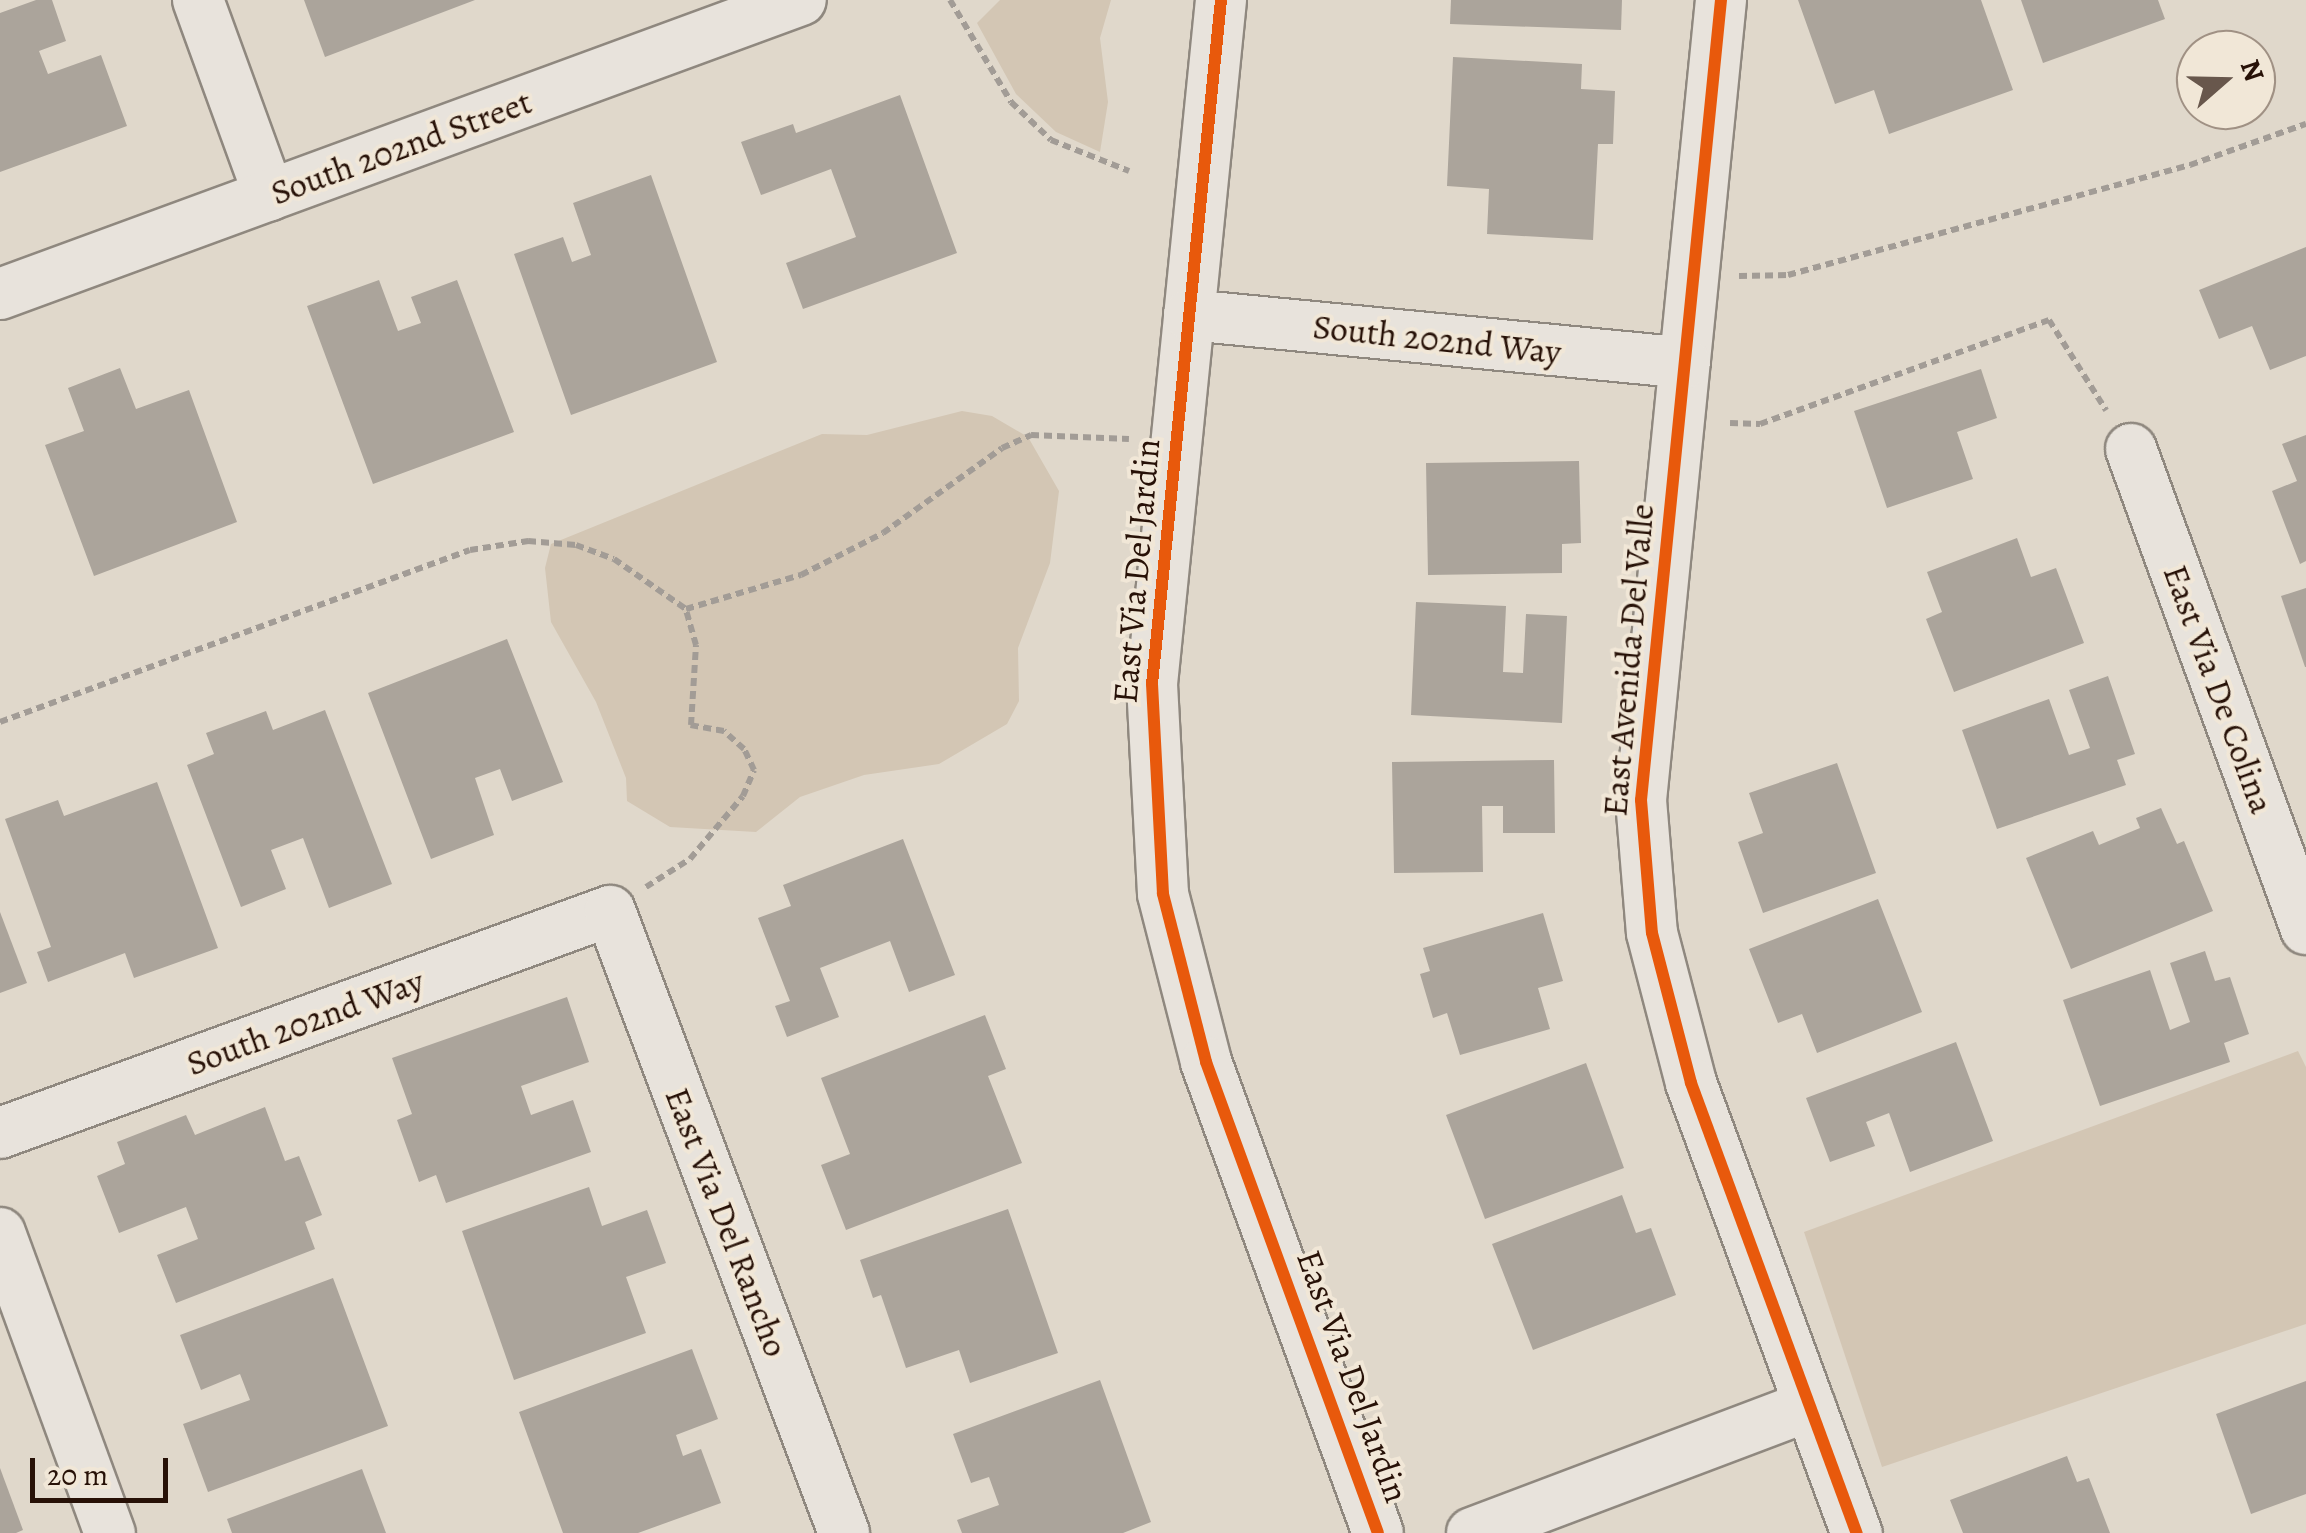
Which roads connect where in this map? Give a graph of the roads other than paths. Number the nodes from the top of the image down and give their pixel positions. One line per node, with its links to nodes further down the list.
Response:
1 (198, 0): 5 (street)
2 (801, 0): 5 (street, South 202nd Street)
3 (1220, 0): 7 (street, East Via Del Jardin)
4 (1721, 0): 8 (street, East Avenida Del Valle)
5 (269, 195): 6 (street, South 202nd Street)
6 (0, 294)
7 (1189, 315): 8 (street, South 202nd Way); 17 (street, East Via Del Jardin)
8 (1685, 363): 14 (street, East Avenida Del Valle)
9 (2131, 449): 11 (street, East Via De Colina)
10 (610, 911): 12 (street, South 202nd Way); 16 (street, East Via Del Rancho)
11 (2306, 929)
12 (0, 1133)
13 (0, 1233): 15 (street)
14 (1810, 1405): 18 (street); 19 (street, East Avenida Del Valle)
15 (110, 1533)
16 (844, 1533)
17 (1378, 1533)
18 (1472, 1533)
19 (1857, 1533)

